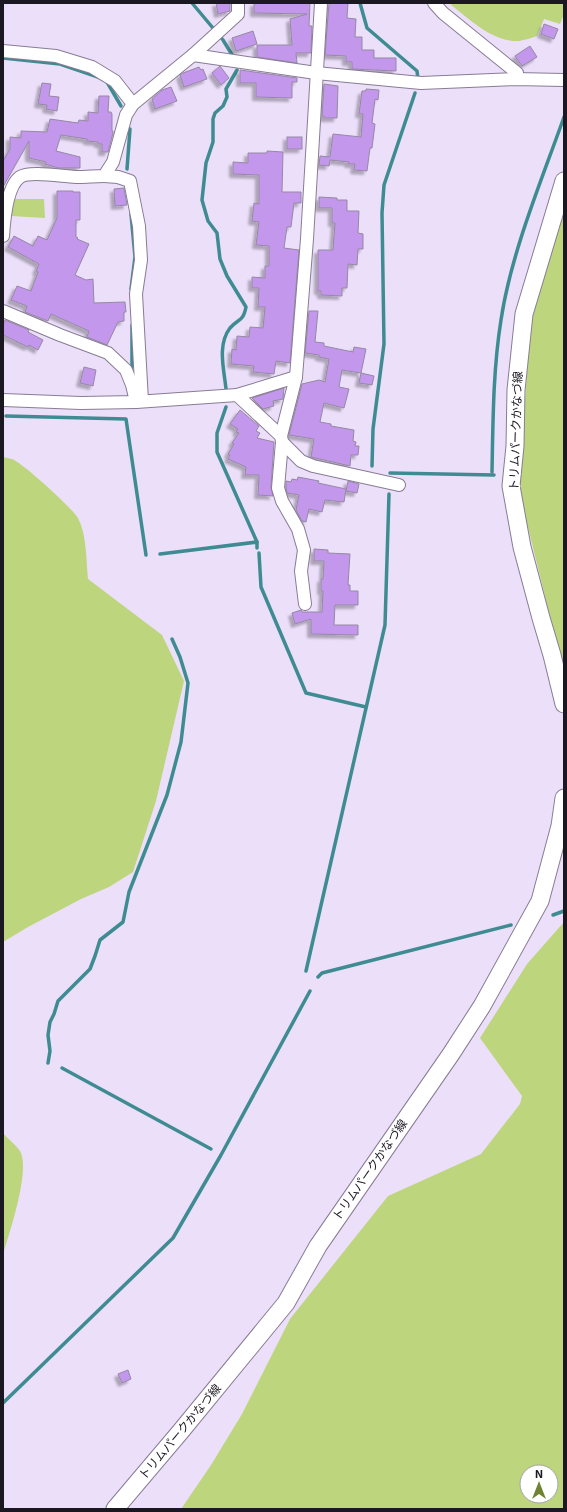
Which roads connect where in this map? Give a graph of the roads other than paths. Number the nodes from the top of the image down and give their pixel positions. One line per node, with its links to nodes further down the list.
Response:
1 (238, 3): 5 (street)
2 (321, 3): 6 (street)
3 (434, 3): 7 (street)
4 (3, 51): 9 (street)
5 (194, 55): 6 (street); 9 (street)
6 (316, 73): 7 (street); 15 (street)
7 (515, 79): 8 (street)
8 (564, 80)
9 (133, 104): 10 (street)
10 (104, 176): 12 (street); 18 (street)
11 (564, 181): 22 (main road, トリムパークかなづ線)
12 (4, 206): 13 (street)
13 (3, 236)
14 (3, 311): 18 (street)
15 (296, 377): 16 (street); 19 (street)
16 (237, 395): 18 (street); 19 (street)
17 (3, 400): 18 (street)
18 (139, 402)
19 (282, 439): 20 (street); 21 (street)
20 (399, 485)
21 (305, 604)
22 (558, 655): 23 (main road, トリムパークかなづ線)
23 (564, 704)
24 (564, 798): 25 (main road, トリムパークかなづ線)
25 (115, 1509)

